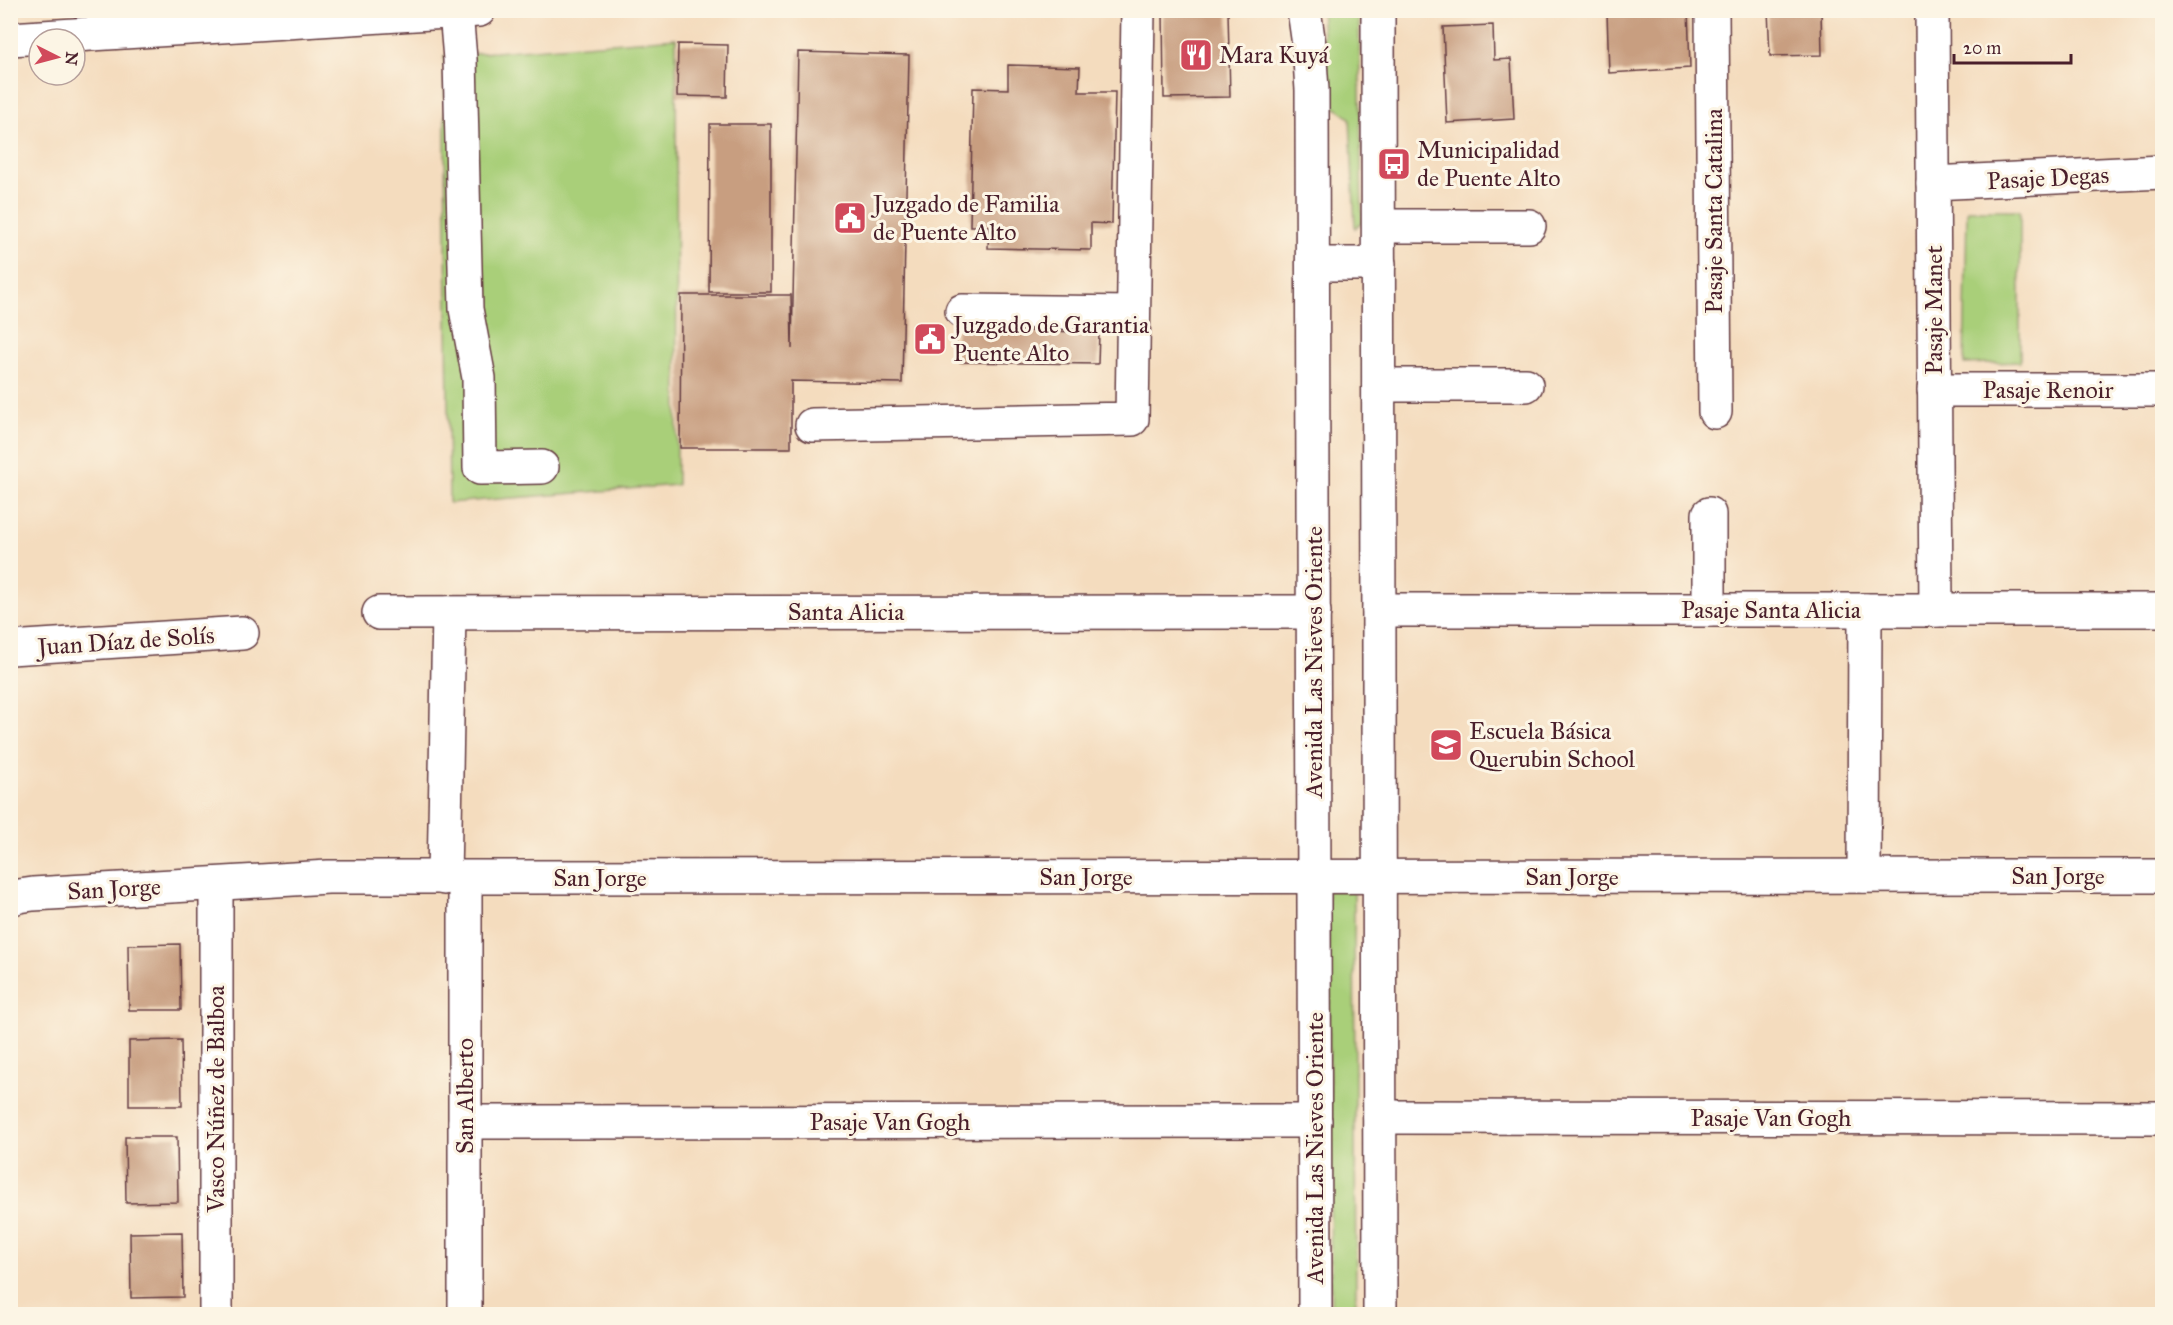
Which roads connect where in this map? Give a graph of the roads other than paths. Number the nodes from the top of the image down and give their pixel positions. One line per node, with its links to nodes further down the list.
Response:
1 (173, 10): 8 (street)
2 (1138, 10): 17 (street)
3 (1304, 10): 14 (street, Avenida Las Nieves Oriente)
4 (1378, 10): 12 (street)
5 (1712, 10): 22 (street, Pasaje Santa Catalina)
6 (1932, 10): 11 (street, Pasaje Manet)
7 (468, 11): 8 (street); 24 (street)
8 (231, 25): 9 (street)
9 (10, 39)
10 (2163, 172): 11 (street, Pasaje Degas)
11 (1933, 183): 20 (street, Pasaje Manet)
12 (1379, 226): 13 (street); 15 (street)
13 (1529, 226)
14 (1313, 264): 15 (street); 32 (street, Avenida Las Nieves Oriente)
15 (1379, 264): 18 (street)
16 (962, 311): 17 (street)
17 (1133, 313): 23 (street)
18 (1379, 385): 19 (street); 26 (street)
19 (1526, 385)
20 (1934, 390): 21 (street, Pasaje Renoir); 29 (street, Pasaje Manet)
21 (2163, 390)
22 (1715, 412)
23 (813, 425)
24 (542, 467)
25 (1709, 514): 27 (street)
26 (1379, 610): 27 (street, Pasaje Santa Alicia); 39 (street)
27 (1709, 610): 28 (street, Pasaje Santa Alicia)
28 (1866, 610): 29 (street, Pasaje Santa Alicia); 36 (street)
29 (1936, 610): 30 (street, Pasaje Santa Alicia)
30 (2163, 610)
31 (379, 612): 33 (street, Santa Alicia)
32 (1314, 612): 33 (street, Santa Alicia); 38 (street, Avenida Las Nieves Oriente)
33 (449, 613): 40 (street, San Alberto)
34 (242, 633): 35 (street, Juan Díaz de Solís)
35 (10, 648)
36 (1864, 876): 37 (street, San Jorge); 39 (street, San Jorge)
37 (2163, 876)
38 (1314, 877): 39 (street, San Jorge); 40 (street, San Jorge); 45 (street, Avenida Las Nieves Oriente)
39 (1379, 877): 43 (street)
40 (455, 878): 41 (street, San Jorge); 46 (street, San Alberto)
41 (216, 884): 42 (street, San Jorge); 47 (street, Vasco Núñez de Balboa)
42 (10, 899)
43 (1380, 1118): 44 (street, Pasaje Van Gogh); 50 (street)
44 (2163, 1118)
45 (1315, 1121): 46 (street, Pasaje Van Gogh); 49 (street, Avenida Las Nieves Oriente)
46 (465, 1122): 48 (street, San Alberto)
47 (216, 1314)
48 (465, 1314)
49 (1315, 1314)
50 (1380, 1314)

